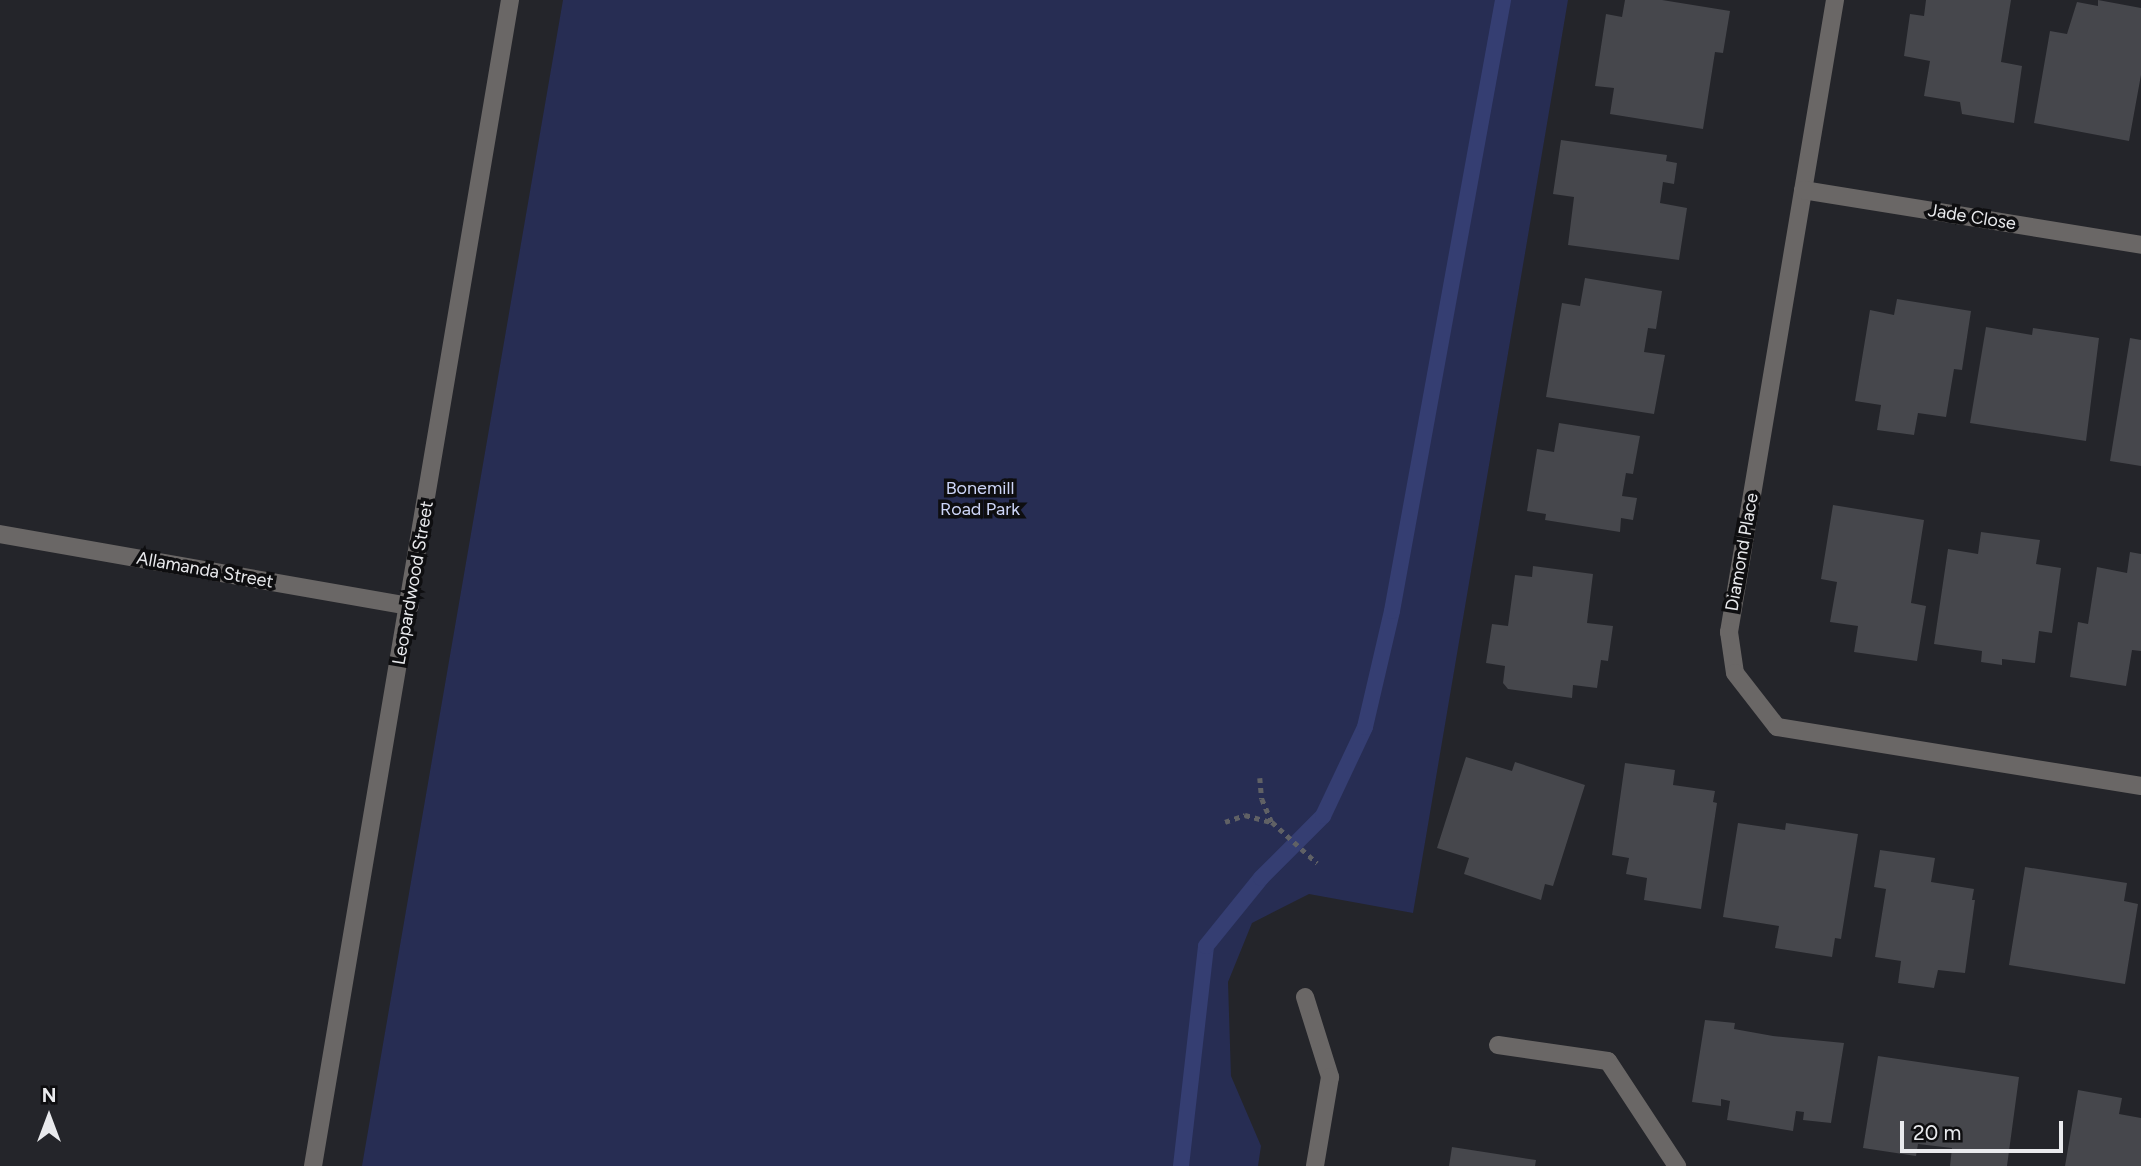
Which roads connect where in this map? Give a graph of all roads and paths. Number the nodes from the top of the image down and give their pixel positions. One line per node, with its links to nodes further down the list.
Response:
1 (510, 0): 6 (street, Leopardwood Street)
2 (1835, 0): 3 (street, Diamond Place)
3 (1803, 190): 4 (street, Jade Close); 8 (street, Diamond Place)
4 (2141, 245)
5 (0, 534): 6 (street, Allamanda Street)
6 (410, 606): 14 (street, Leopardwood Street)
7 (1260, 778): 10 (path)
8 (2141, 786)
9 (1225, 822): 10 (path)
10 (1272, 822): 11 (path)
11 (1317, 863)
12 (1305, 996): 15 (street)
13 (1498, 1045): 16 (street)
14 (313, 1166)
15 (1315, 1166)
16 (1677, 1166)

